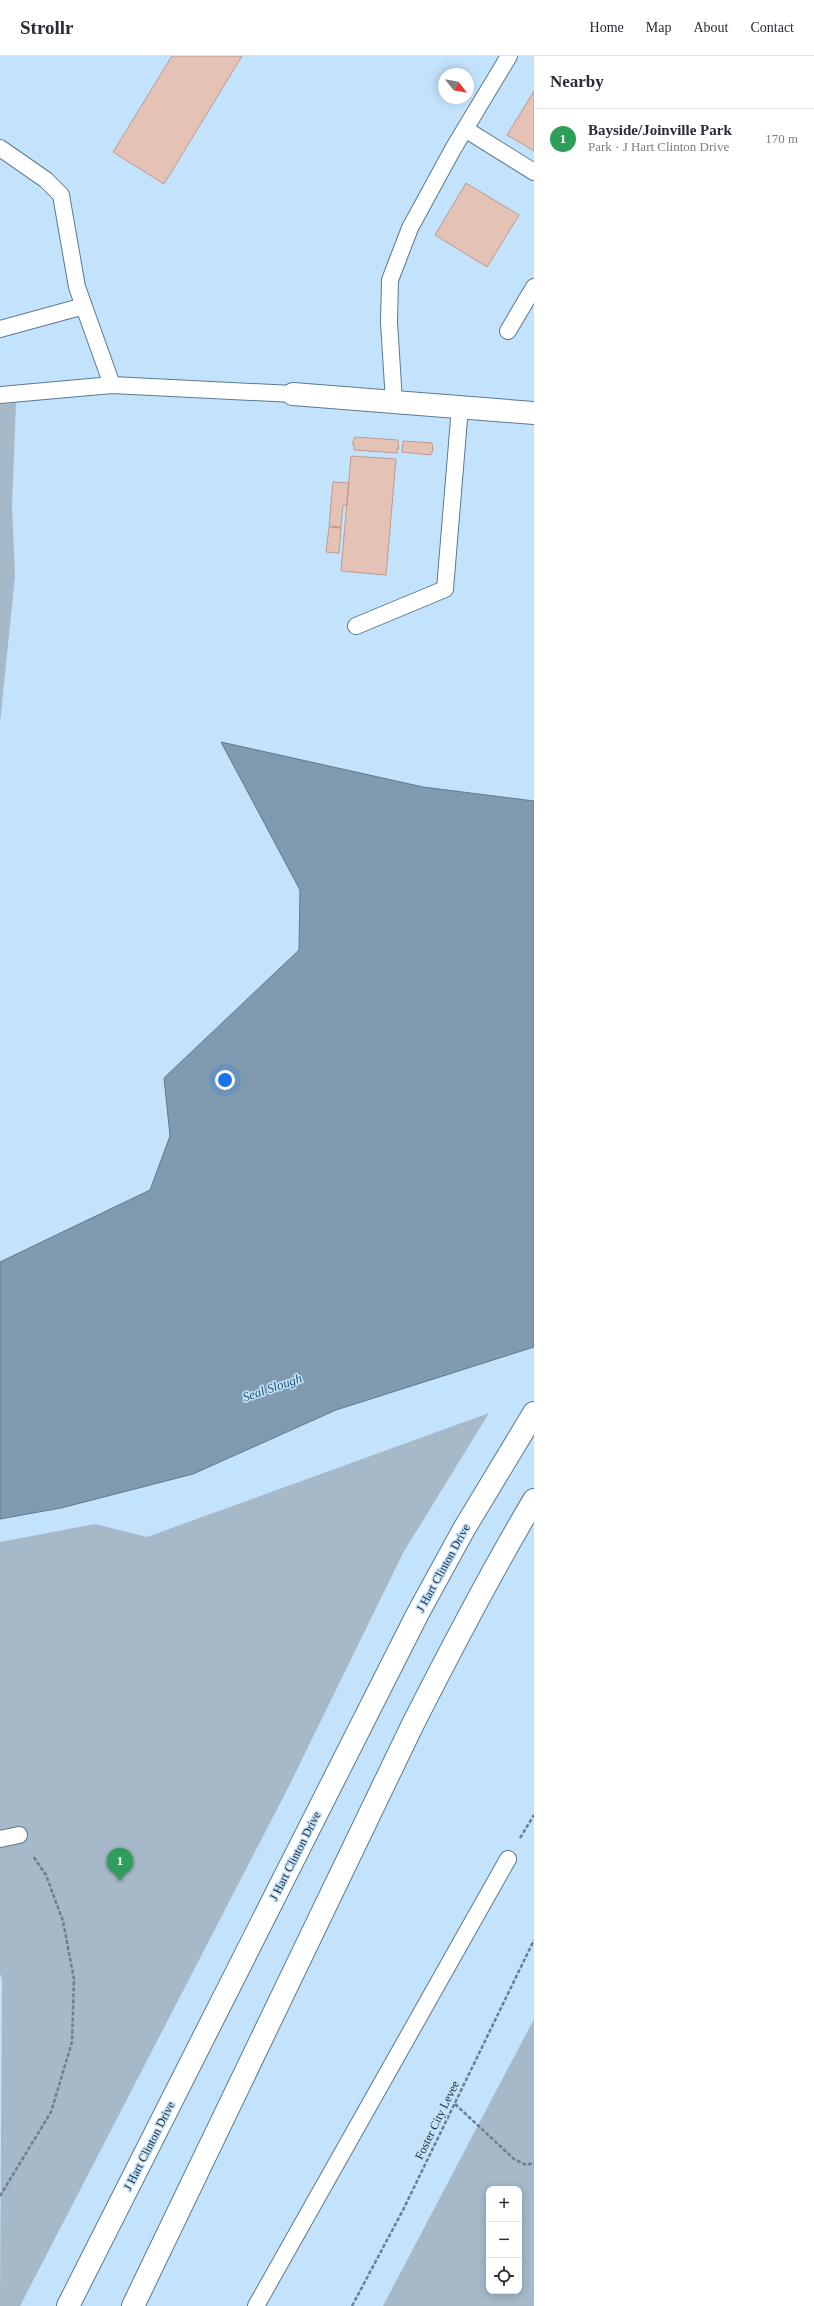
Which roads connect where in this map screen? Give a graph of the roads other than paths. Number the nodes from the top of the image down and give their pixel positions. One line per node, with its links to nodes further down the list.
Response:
1 (508, 56): 2 (lane)
2 (465, 129): 4 (lane); 12 (lane)
3 (0, 148): 6 (lane)
4 (534, 172)
5 (534, 287): 8 (lane)
6 (84, 306): 7 (lane); 9 (lane)
7 (0, 329)
8 (508, 331)
9 (112, 385): 10 (lane); 11 (lane)
10 (293, 394): 12 (main road)
11 (0, 395)
12 (394, 402): 13 (main road)
13 (460, 407): 14 (main road); 15 (lane)
14 (534, 413)
15 (356, 626)
16 (534, 1414): 21 (main road, J Hart Clinton Drive)
17 (534, 1500): 22 (main road)
18 (19, 1835): 19 (lane)
19 (0, 1839)
20 (508, 1858): 23 (lane)
21 (68, 2306)
22 (133, 2306)
23 (256, 2306)

